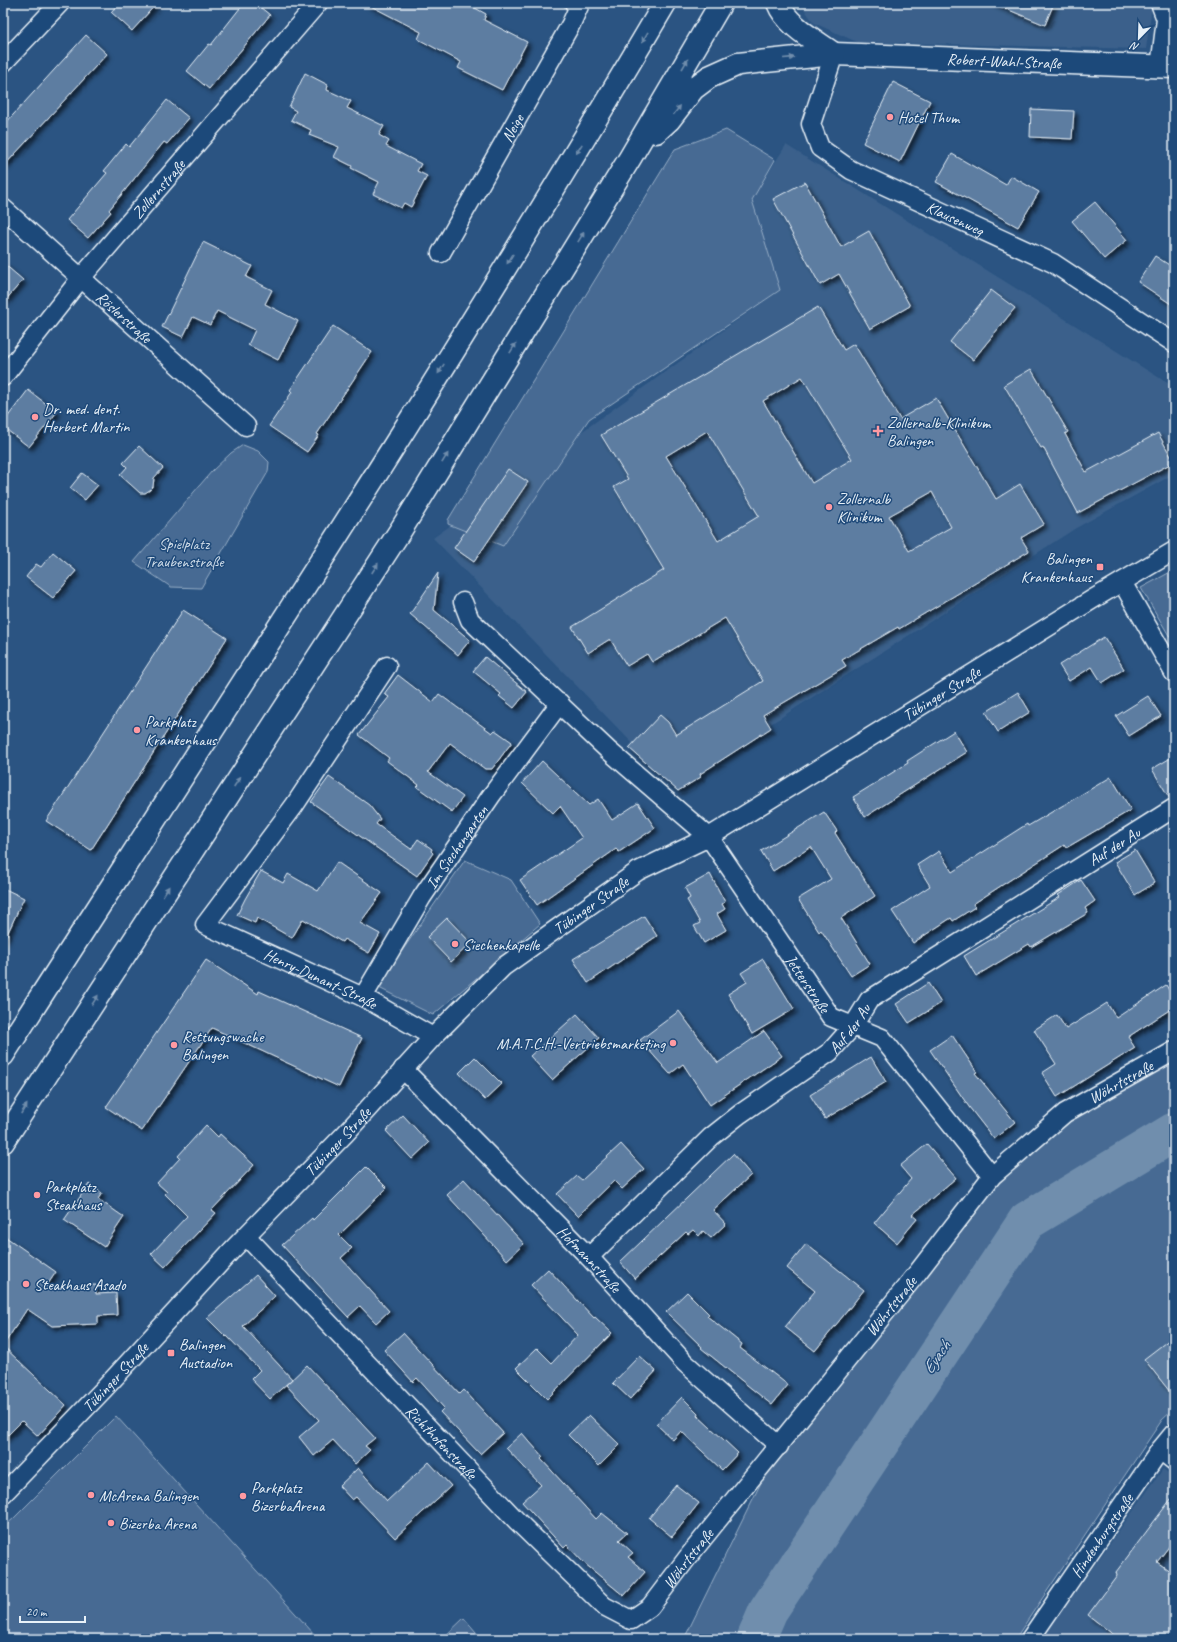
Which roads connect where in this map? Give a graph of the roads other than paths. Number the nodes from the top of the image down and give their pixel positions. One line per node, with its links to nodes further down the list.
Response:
1 (60, 3): 9 (street)
2 (318, 3): 14 (street, Zollernstraße)
3 (574, 3): 13 (street, Neige)
4 (665, 3): 30 (main road, one-way to 30)
5 (721, 3): 11 (main road, one-way to 5)
6 (778, 3): 8 (main road)
7 (1167, 10): 10 (street)
8 (834, 54): 10 (main road, Robert-Wahl-Straße); 11 (main road, Robert-Wahl-Straße, one-way to 8); 15 (street, Klausenweg)
9 (3, 63)
10 (1167, 67)
11 (630, 158): 32 (main road, one-way to 11)
12 (3, 208): 14 (street, Röslerstraße)
13 (441, 253)
14 (81, 278): 16 (street, Zollernstraße); 17 (street, Röslerstraße)
15 (1174, 343)
16 (3, 377)
17 (246, 426)
18 (1174, 551): 19 (street, Tübinger Straße)
19 (1122, 582): 22 (street); 25 (street, Tübinger Straße)
20 (463, 602): 23 (street)
21 (388, 666): 26 (street, Henry-Dunant-Straße)
22 (1174, 673)
23 (560, 703): 25 (street); 26 (street, Im Siechengarten)
24 (1174, 808): 27 (street, Auf der Au)
25 (709, 837): 27 (street, Jetterstraße); 28 (street, Tübinger Straße)
26 (363, 997): 28 (street, Henry-Dunant-Straße)
27 (853, 1026): 33 (street, Jetterstraße); 35 (street, Auf der Au)
28 (433, 1037): 31 (street, Tübinger Straße)
29 (1174, 1051): 33 (street, Wöhrtstraße)
30 (3, 1055)
31 (403, 1069): 34 (street, Tübinger Straße); 35 (street, Hofmannstraße)
32 (3, 1142)
33 (992, 1176): 37 (street, Wöhrtstraße)
34 (246, 1236): 39 (street, Tübinger Straße); 40 (street, Richthofenstraße)
35 (589, 1257): 37 (street, Hofmannstraße)
36 (1174, 1433): 38 (street, Hindenburgstraße)
37 (779, 1446): 40 (street, Wöhrtstraße)
38 (1167, 1455): 41 (street, Hindenburgstraße)
39 (3, 1494)
40 (650, 1607)
41 (1030, 1639)

